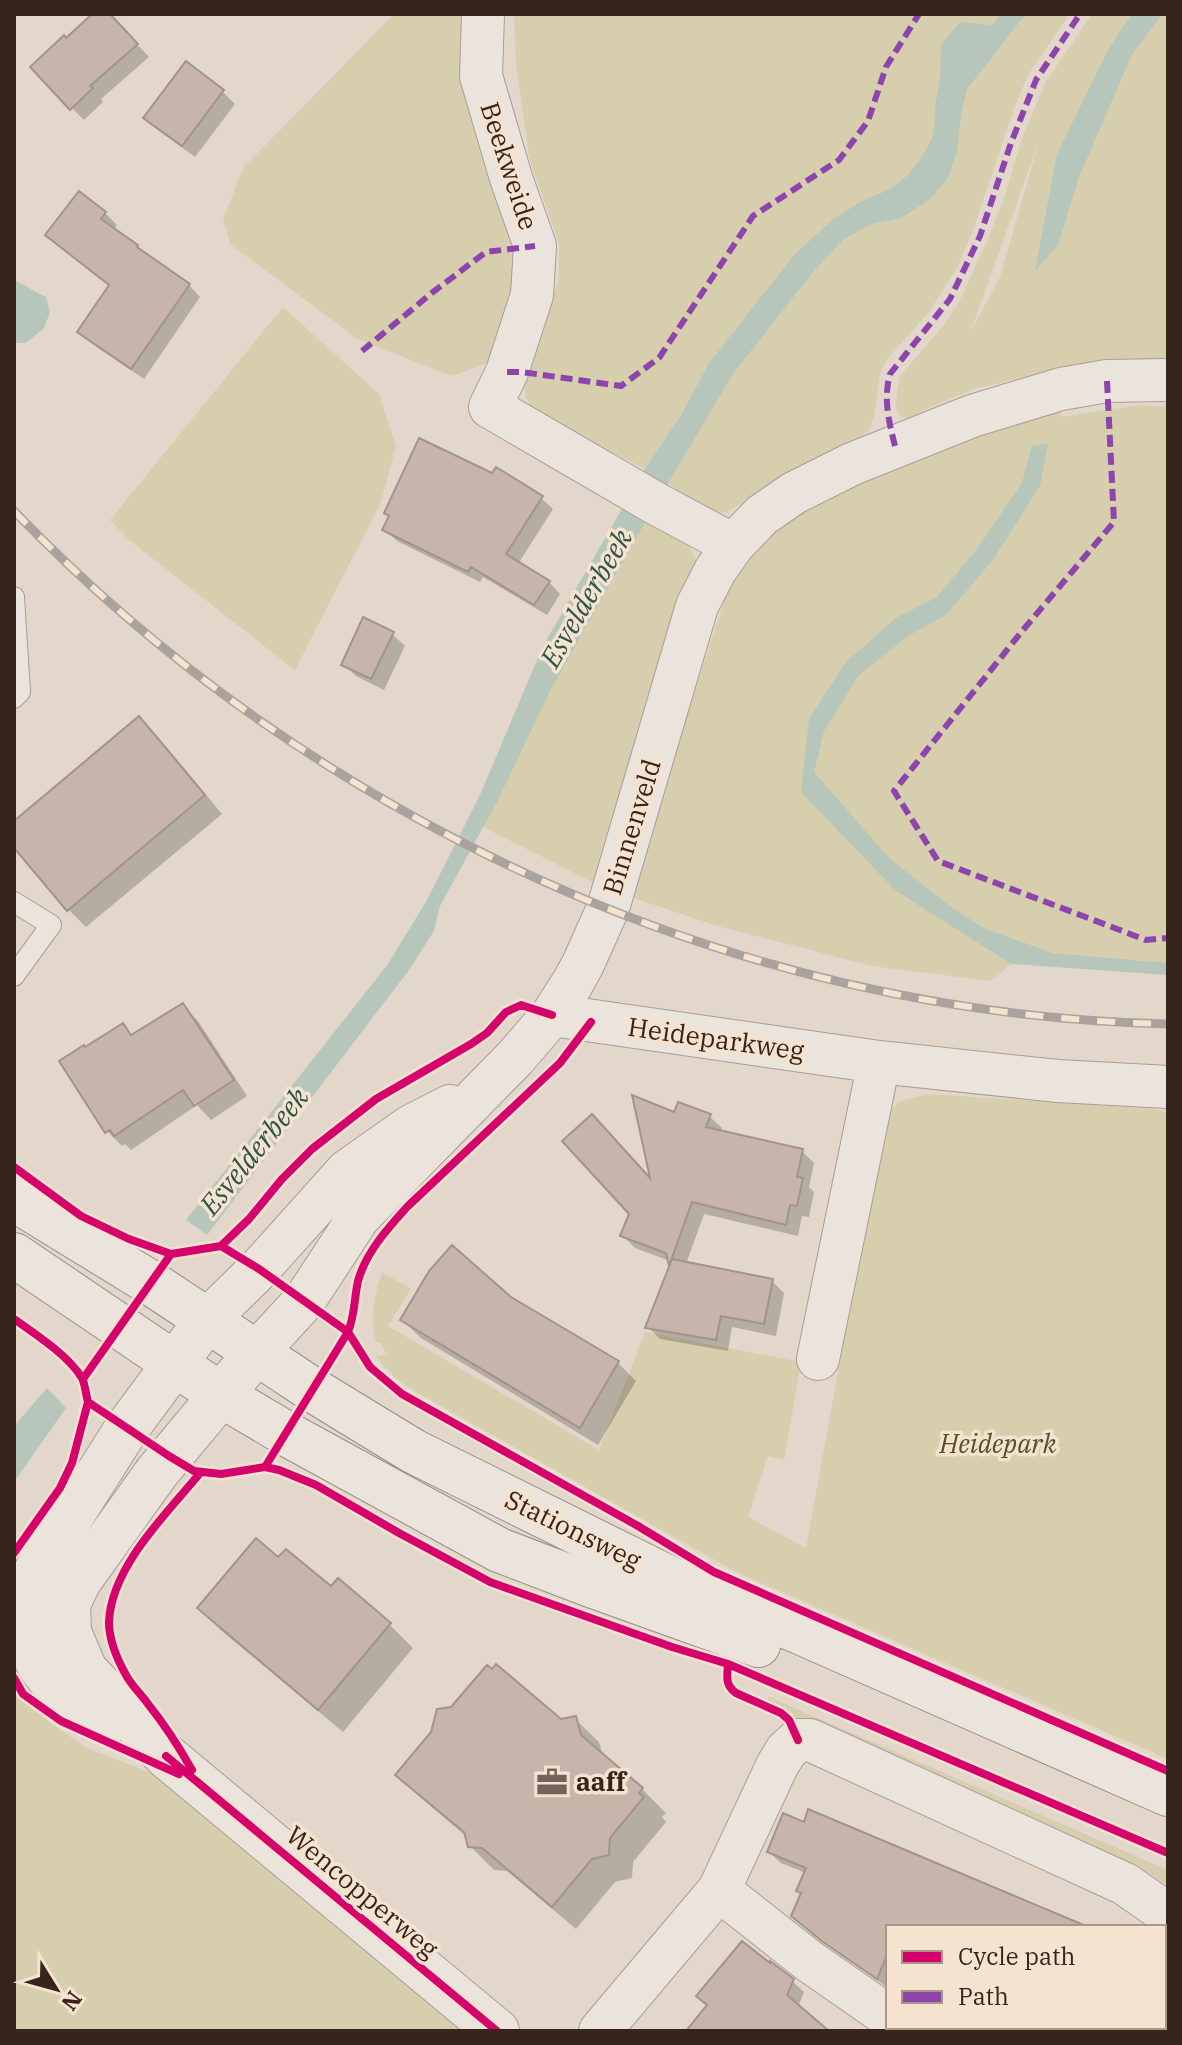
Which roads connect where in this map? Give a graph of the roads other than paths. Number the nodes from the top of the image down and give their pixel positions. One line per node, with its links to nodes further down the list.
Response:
1 (483, 14): 3 (street, Beekweide)
2 (1168, 380): 3 (street, Binnenveld)
3 (733, 545): 8 (street, Binnenveld)
4 (14, 597): 5 (lane)
5 (14, 698)
6 (14, 902): 7 (lane)
7 (14, 976)
8 (552, 1015): 9 (street, Heideparkweg); 10 (street, Binnenveld)
9 (879, 1062): 11 (street, Heideparkweg); 16 (street)
10 (487, 1087): 14 (street, Binnenveld); 15 (street, Binnenveld)
11 (1168, 1087)
12 (14, 1199): 14 (main road, Stationsweg)
13 (14, 1255): 17 (main road, Stationsweg)
14 (207, 1320): 15 (main road, Stationsweg); 17 (main road, Wencopperweg)
15 (256, 1353): 18 (main road, Wencopperweg); 20 (main road, Stationsweg)
16 (818, 1359)
17 (173, 1364): 18 (main road, Stationsweg); 19 (main road, Wencopperweg)
18 (221, 1395): 19 (main road, Wencopperweg); 21 (main road, Stationsweg)
19 (166, 1756): 25 (main road, Wencopperweg)
20 (1168, 1794)
21 (1168, 1822)
22 (719, 1890): 23 (street); 24 (street); 26 (street)
23 (1168, 1914)
24 (886, 2015)
25 (497, 2031)
26 (600, 2031)

